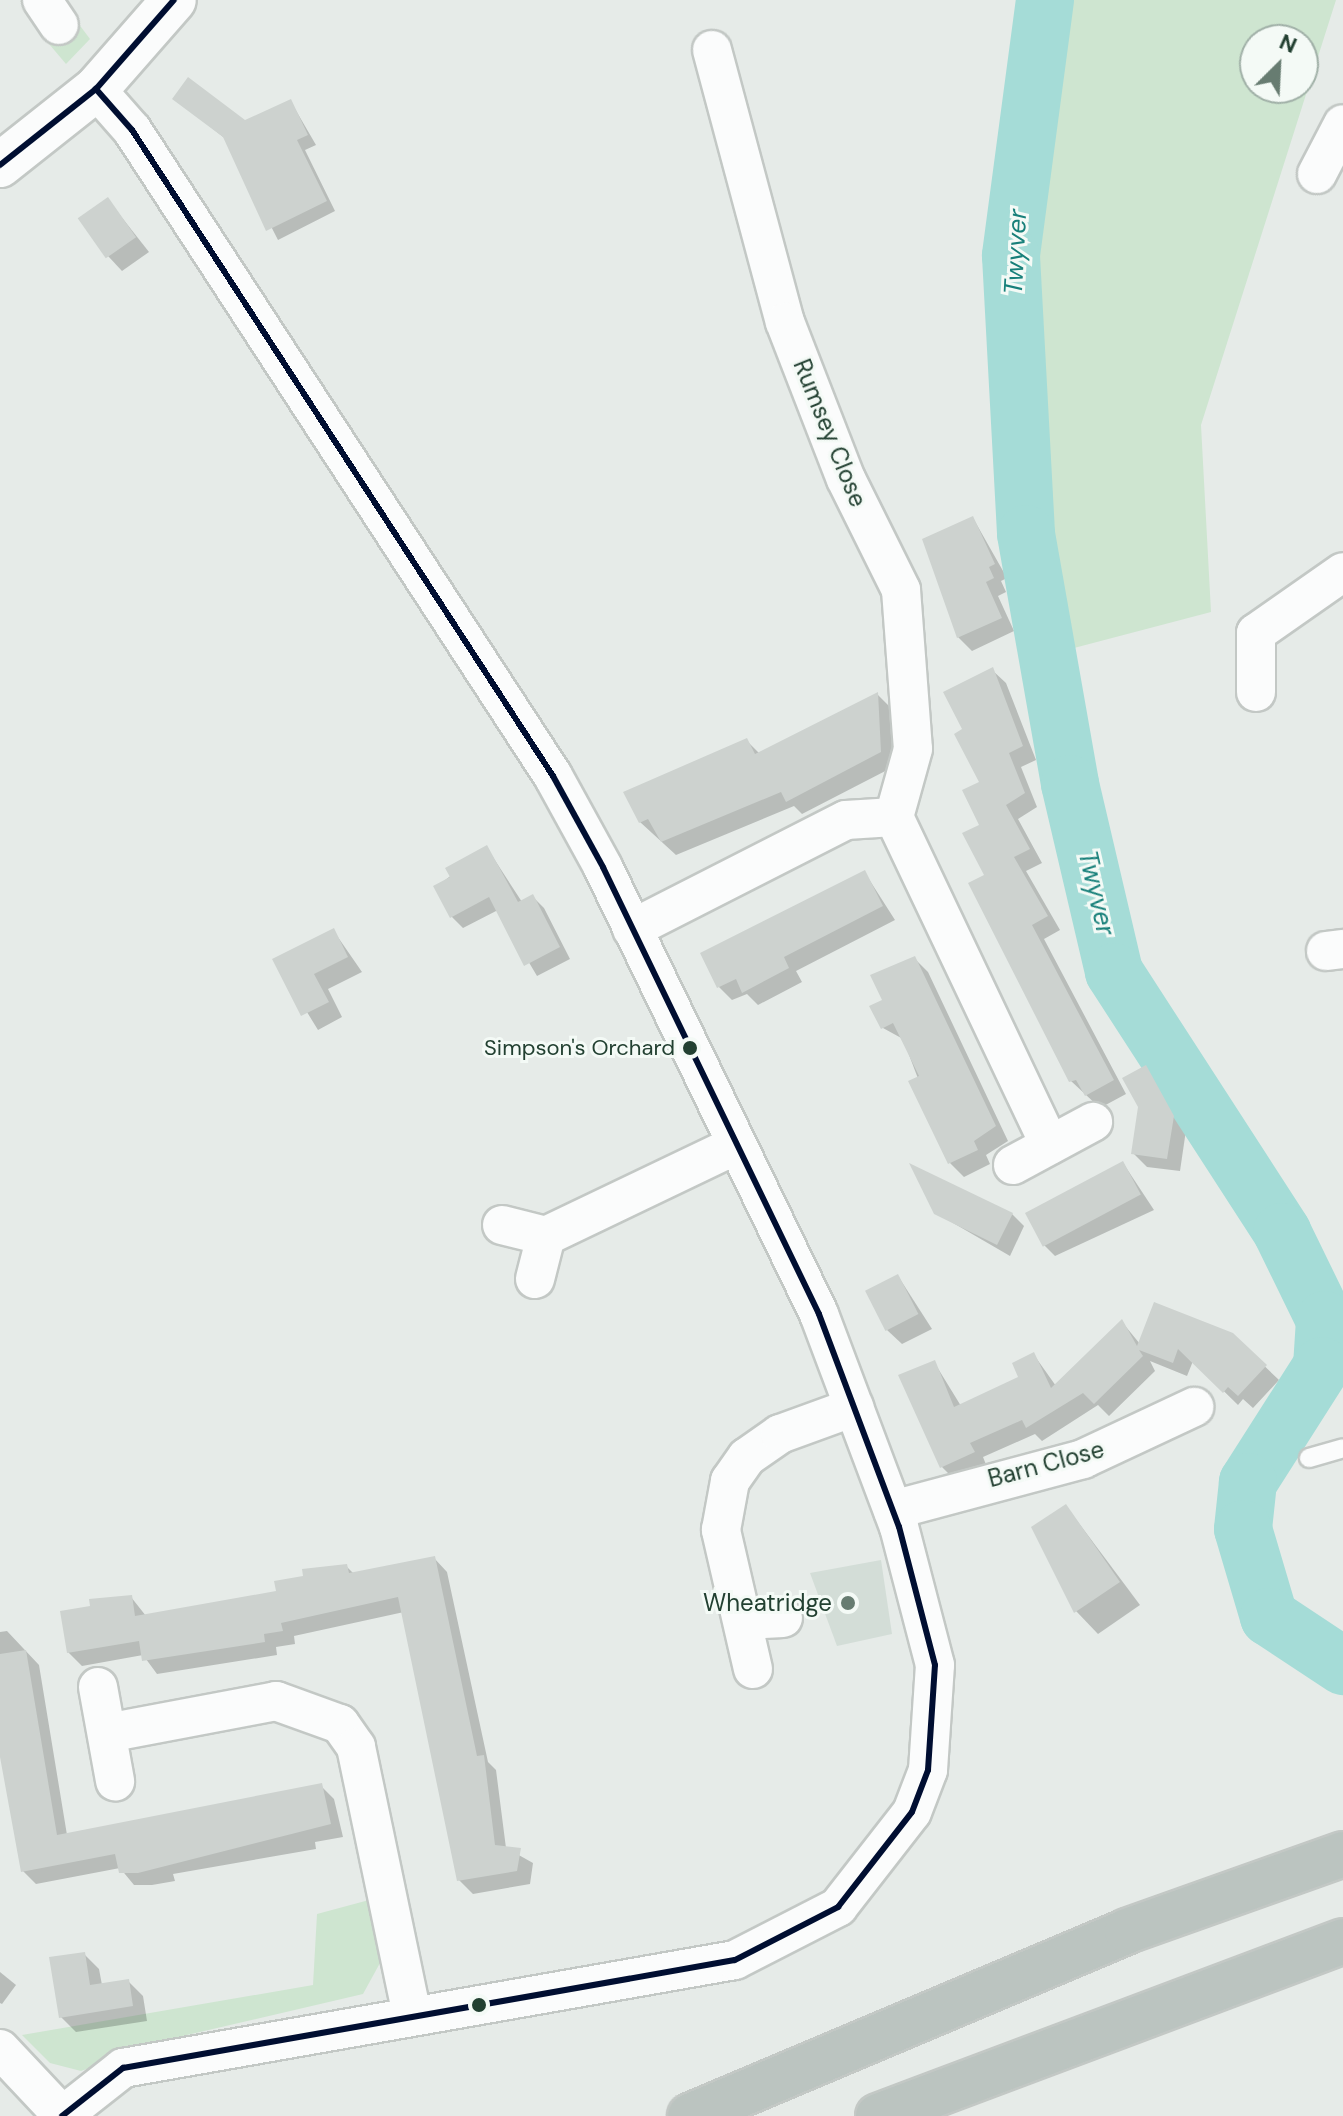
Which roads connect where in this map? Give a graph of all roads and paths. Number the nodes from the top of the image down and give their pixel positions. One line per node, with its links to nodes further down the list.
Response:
1 (174, 0): 3 (street)
2 (712, 50): 9 (street, Rumsey Close)
3 (96, 89): 5 (street); 10 (street)
4 (1343, 127): 6 (street)
5 (0, 165)
6 (1317, 174)
7 (1343, 572): 8 (street)
8 (1256, 692)
9 (894, 817): 10 (street); 13 (street)
10 (632, 929): 12 (street)
11 (1093, 1122): 13 (street)
12 (736, 1145): 16 (street); 18 (street)
13 (1050, 1145): 14 (street)
14 (1013, 1165)
15 (502, 1225): 16 (street)
16 (546, 1236): 17 (street)
17 (535, 1279)
18 (854, 1407): 22 (street); 24 (street)
19 (1194, 1407): 22 (street, Barn Close)
20 (1343, 1448): 21 (lane)
21 (1309, 1458)
22 (893, 1510): 31 (street)
23 (783, 1618): 24 (street)
24 (744, 1620): 25 (street)
25 (753, 1669)
26 (98, 1687): 27 (street)
27 (107, 1733): 28 (street); 31 (street)
28 (115, 1781)
29 (1343, 1854): 34 (highway)
30 (1343, 1941): 35 (highway)
31 (412, 2014): 33 (street)
32 (0, 2049): 33 (street)
33 (62, 2115)
34 (690, 2116)
35 (878, 2116)

